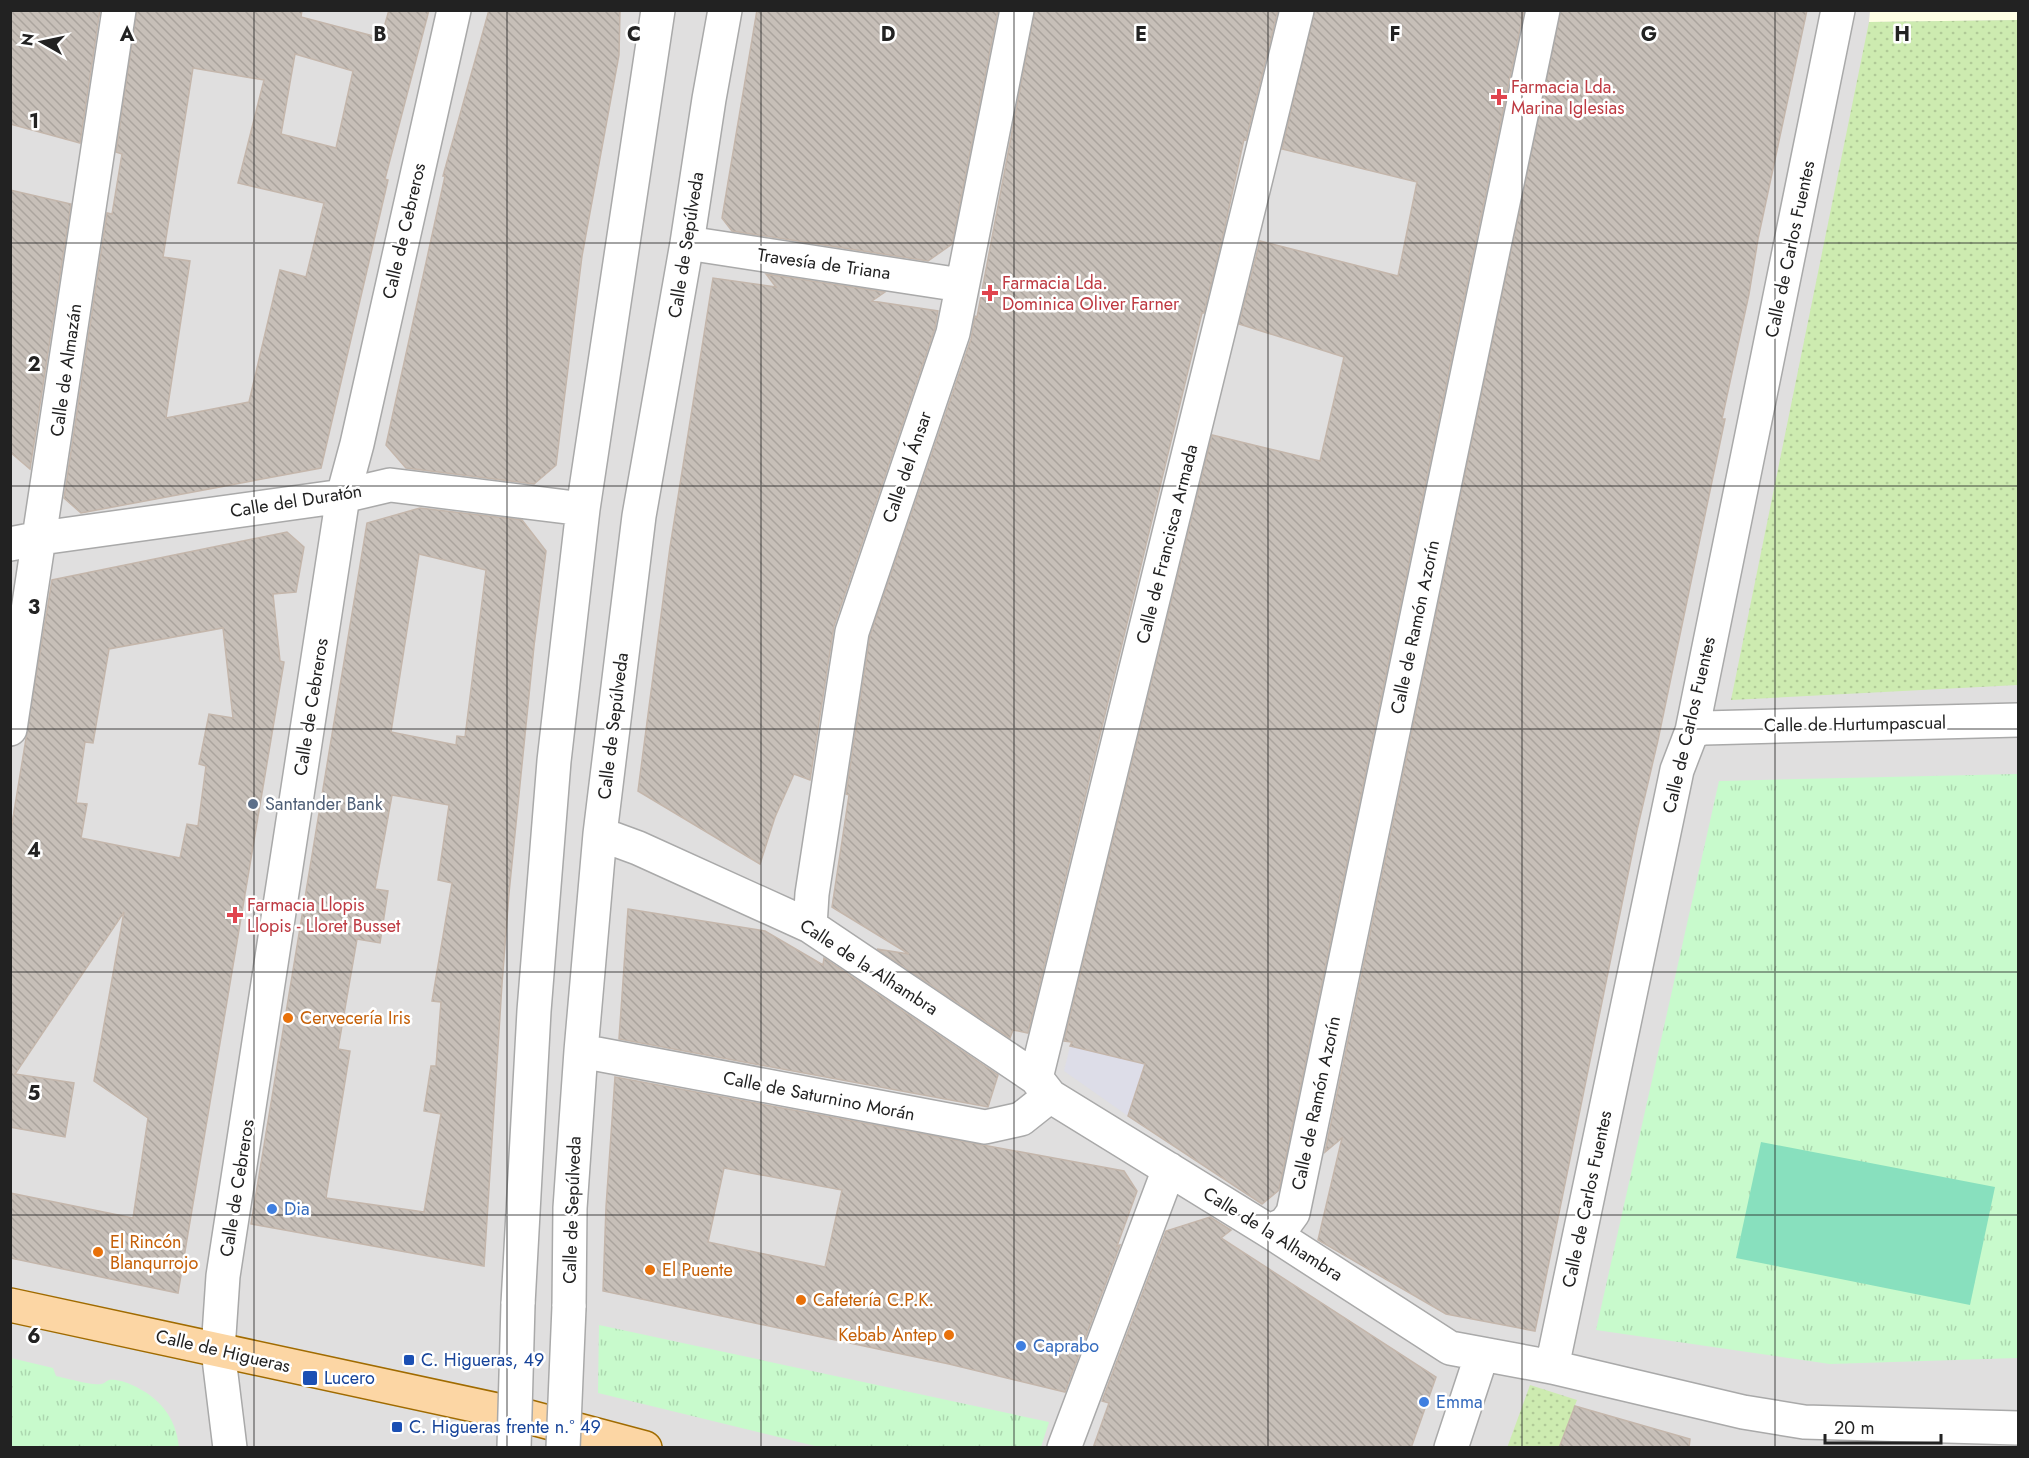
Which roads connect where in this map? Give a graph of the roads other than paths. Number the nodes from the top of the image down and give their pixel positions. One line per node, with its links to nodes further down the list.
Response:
1 (119, 10): 13 (street, Calle de Almazán)
2 (454, 10): 11 (street, Calle de Cebreros)
3 (658, 10): 12 (street)
4 (725, 10): 9 (street, Calle de Sepúlveda)
5 (1017, 10): 10 (street, Calle del Ánsar)
6 (1297, 10): 20 (street, Calle de Francisca Armada)
7 (1543, 10): 22 (street, Calle de Ramón Azorín)
8 (1838, 10): 16 (street, Calle de Carlos Fuentes)
9 (687, 243): 10 (street, Travesía de Triana); 17 (street, Calle de Sepúlveda)
10 (961, 285): 18 (street, Calle del Ánsar)
11 (343, 496): 12 (street, Calle del Duratón); 13 (street, Calle del Duratón); 24 (street, Calle de Cebreros)
12 (583, 509): 30 (street, bridge)
13 (26, 541): 15 (street, Calle de Almazán)
14 (2019, 720): 16 (street, Calle de Hurtumpascual)
15 (10, 729)
16 (1692, 731): 26 (street, Calle de Carlos Fuentes)
17 (600, 834): 18 (street, Calle de la Alhambra); 19 (street, Calle de Sepúlveda)
18 (810, 926): 20 (street, Calle de la Alhambra)
19 (581, 1051): 20 (street, Calle de Saturnino Morán); 31 (street, Calle de Sepúlveda, bridge)
20 (1043, 1087): 21 (street, Calle de la Alhambra)
21 (1169, 1169): 22 (street, Calle de la Alhambra); 33 (street)
22 (1269, 1231): 25 (street, Calle de la Alhambra)
23 (10, 1305): 24 (main road, Calle de Higueras)
24 (218, 1350): 29 (street, Calle de Cebreros); 32 (main road, Calle de Higueras)
25 (1482, 1354): 26 (street, Calle de la Alhambra); 34 (street)
26 (1552, 1368): 28 (street, Calle de la Alhambra)
27 (2019, 1428): 28 (street, Calle de la Alhambra)
28 (1804, 1435)
29 (230, 1448)
30 (514, 1448)
31 (563, 1448)
32 (645, 1448)
33 (1065, 1448)
34 (1450, 1448)

